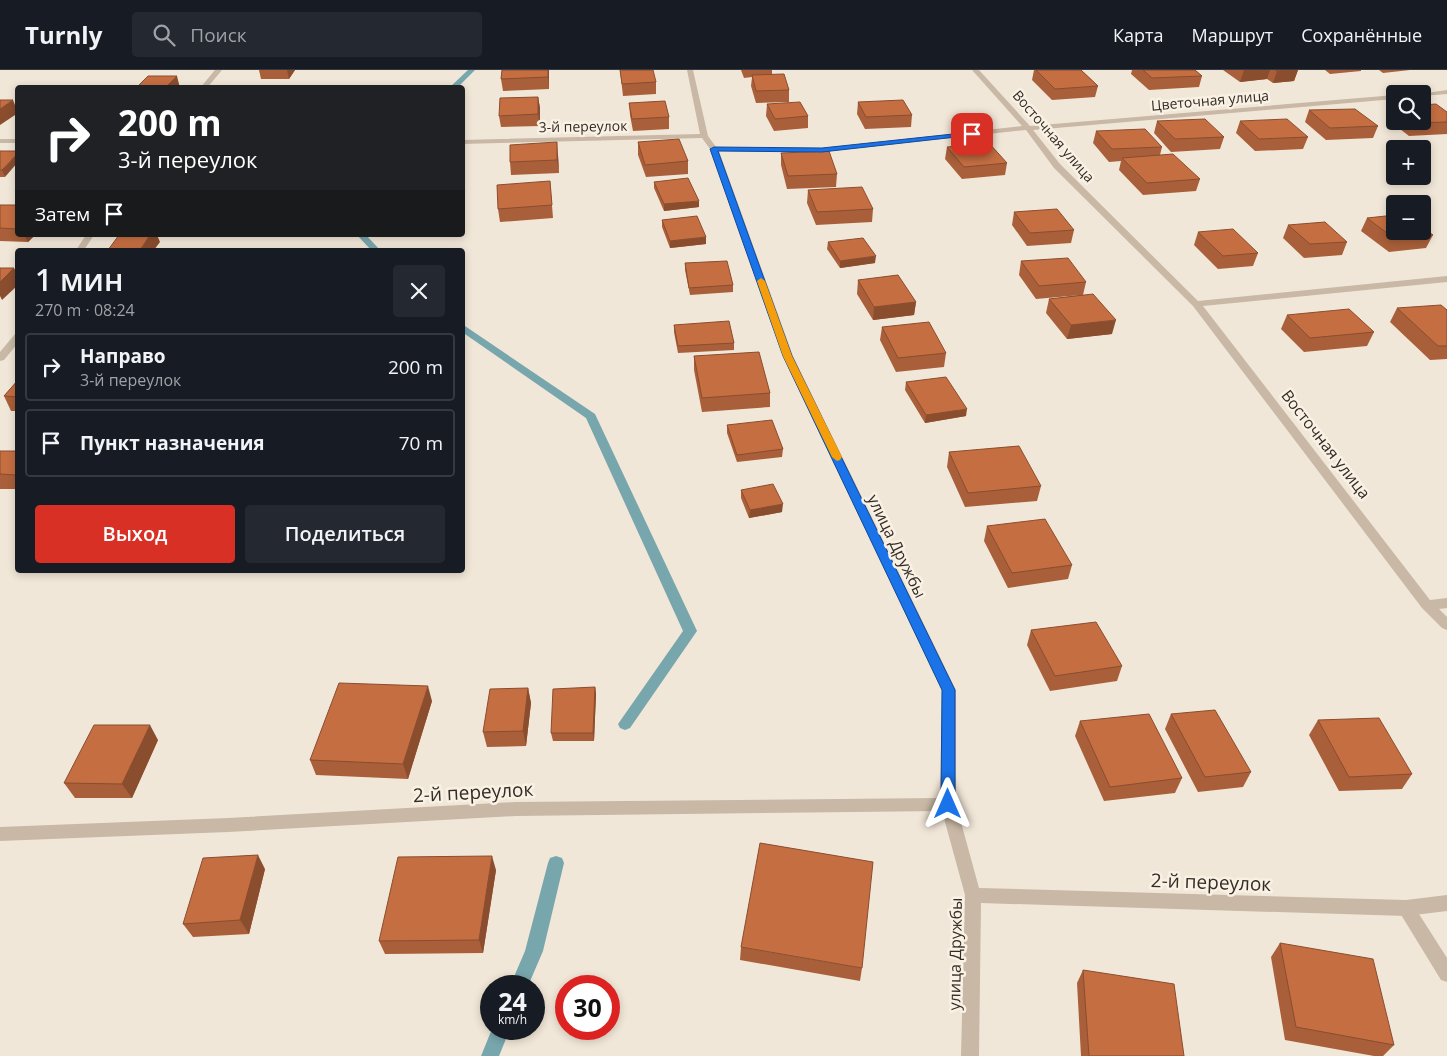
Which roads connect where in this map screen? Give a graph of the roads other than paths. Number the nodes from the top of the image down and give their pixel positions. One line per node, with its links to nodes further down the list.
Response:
1 (219, 70): 4 (street)
2 (690, 70): 9 (street, улица Дружбы)
3 (975, 70): 8 (street, Восточная улица)
4 (206, 85)
5 (1447, 92): 6 (street)
6 (1431, 93)
7 (1386, 98): 8 (street, Цветочная улица)
8 (1028, 128): 13 (street); 17 (street, Восточная улица)
9 (704, 136): 12 (street, 3-й переулок); 13 (street, улица Дружбы)
10 (0, 141): 11 (street)
11 (15, 141)
12 (465, 142)
13 (714, 149): 23 (street, улица Дружбы)
14 (89, 237): 15 (street)
15 (81, 248)
16 (1447, 279): 17 (street)
17 (1196, 304): 21 (street, Восточная улица)
18 (15, 340): 19 (street)
19 (0, 358)
20 (1447, 603): 21 (street)
21 (1427, 605): 22 (street, Восточная улица)
22 (1447, 625)
23 (948, 804): 24 (street, 2-й переулок); 25 (street, улица Дружбы)
24 (0, 834)
25 (973, 895): 27 (street, 2-й переулок); 29 (street, улица Дружбы)
26 (1447, 903): 27 (street, 2-й переулок)
27 (1406, 908): 28 (street)
28 (1447, 974)
29 (970, 1056)

